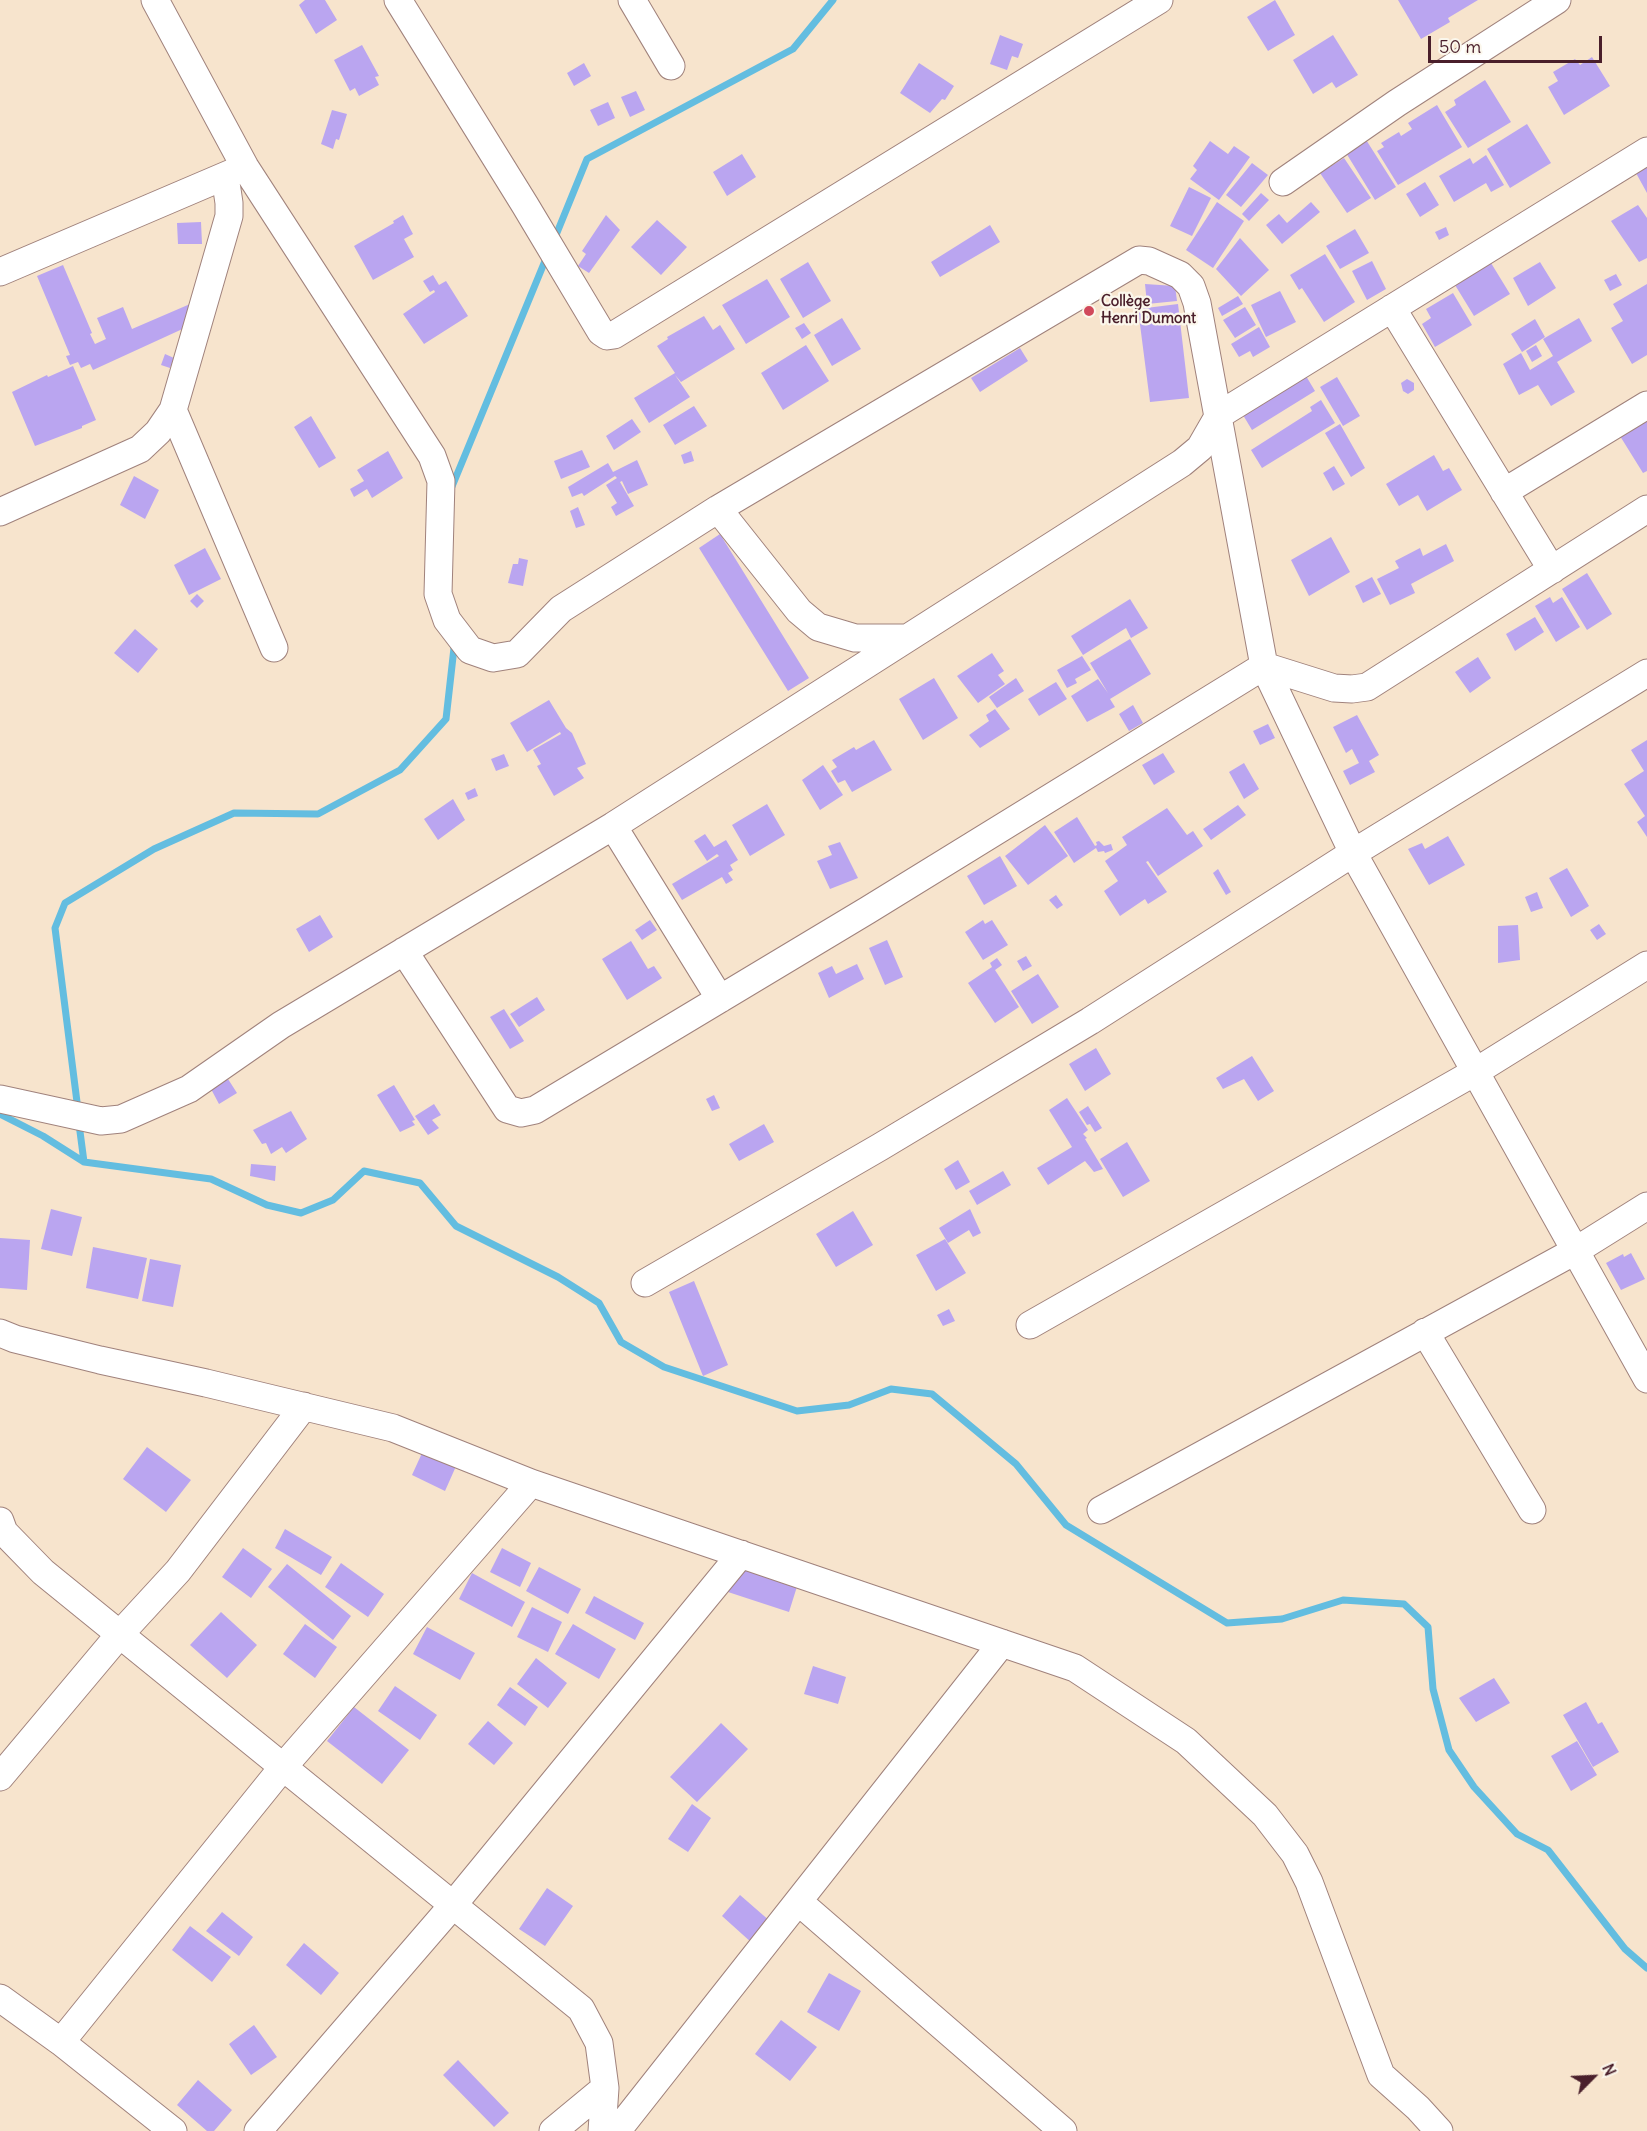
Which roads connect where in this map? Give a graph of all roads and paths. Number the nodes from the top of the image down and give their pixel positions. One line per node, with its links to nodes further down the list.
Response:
1 (155, 0): 8 (street)
2 (398, 0): 4 (street)
3 (632, 0): 6 (street)
4 (1160, 0)
5 (1557, 0): 9 (street)
6 (671, 66)
7 (1647, 151): 11 (street)
8 (235, 172): 10 (street); 13 (street); 17 (street)
9 (1283, 182)
10 (0, 272)
11 (1392, 308): 14 (street); 15 (street)
12 (1647, 405): 15 (street)
13 (173, 410): 18 (street); 21 (street)
14 (1219, 415): 17 (street); 20 (street); 22 (street)
15 (1504, 492): 19 (street)
16 (1647, 509): 19 (street)
17 (718, 510): 20 (street)
18 (0, 512)
19 (1552, 570): 22 (street)
20 (907, 638): 24 (street)
21 (274, 648)
22 (1264, 666): 25 (street); 28 (street)
23 (1647, 673): 25 (street)
24 (613, 826): 26 (street); 28 (street)
25 (1353, 853): 29 (street); 33 (street)
26 (404, 951): 28 (street); 30 (street)
27 (1647, 964): 29 (street)
28 (720, 999)
29 (1475, 1072): 32 (street); 34 (street)
30 (0, 1099)
31 (1647, 1206): 32 (street)
32 (1575, 1251): 35 (street); 37 (street)
33 (645, 1283)
34 (1030, 1325)
35 (1425, 1332): 40 (street); 41 (street)
36 (0, 1334): 38 (street)
37 (1647, 1379)
38 (304, 1406): 39 (street); 44 (street)
39 (531, 1483): 43 (street); 46 (street)
40 (1101, 1510)
41 (1532, 1510)
42 (0, 1521): 44 (street)
43 (741, 1554): 45 (street); 49 (street)
44 (120, 1634): 46 (street); 47 (street)
45 (1002, 1643): 48 (street); 59 (street)
46 (283, 1767): 49 (street); 51 (street)
47 (2, 1770)
48 (799, 1902): 57 (street); 58 (street)
49 (453, 1905): 52 (street); 54 (street)
50 (0, 1998): 51 (street)
51 (61, 2042): 53 (street)
52 (604, 2088): 55 (street); 56 (street)
53 (173, 2131)
54 (258, 2131)
55 (553, 2131)
56 (602, 2131)
57 (617, 2131)
58 (1063, 2131)
59 (1439, 2131)

